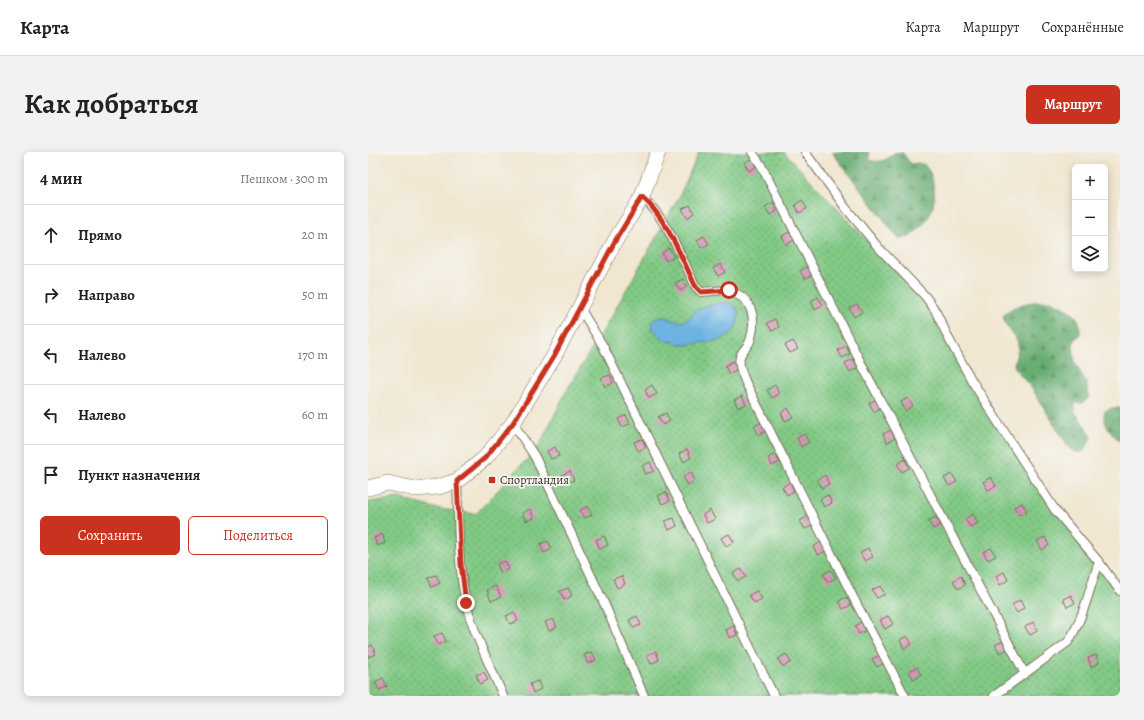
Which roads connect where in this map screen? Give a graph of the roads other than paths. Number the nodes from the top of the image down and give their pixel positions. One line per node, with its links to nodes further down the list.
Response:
1 (658, 152): 4 (street)
2 (752, 152): 11 (lane)
3 (805, 152): 9 (lane)
4 (642, 197): 5 (street); 15 (lane)
5 (580, 308): 6 (street); 14 (lane)
6 (513, 423): 7 (street); 13 (lane)
7 (457, 481): 8 (street); 12 (lane)
8 (368, 488)
9 (1099, 562): 10 (lane); 11 (lane)
10 (1120, 591)
11 (1025, 674): 16 (lane)
12 (503, 696)
13 (644, 696)
14 (774, 696)
15 (904, 696)
16 (994, 696)

